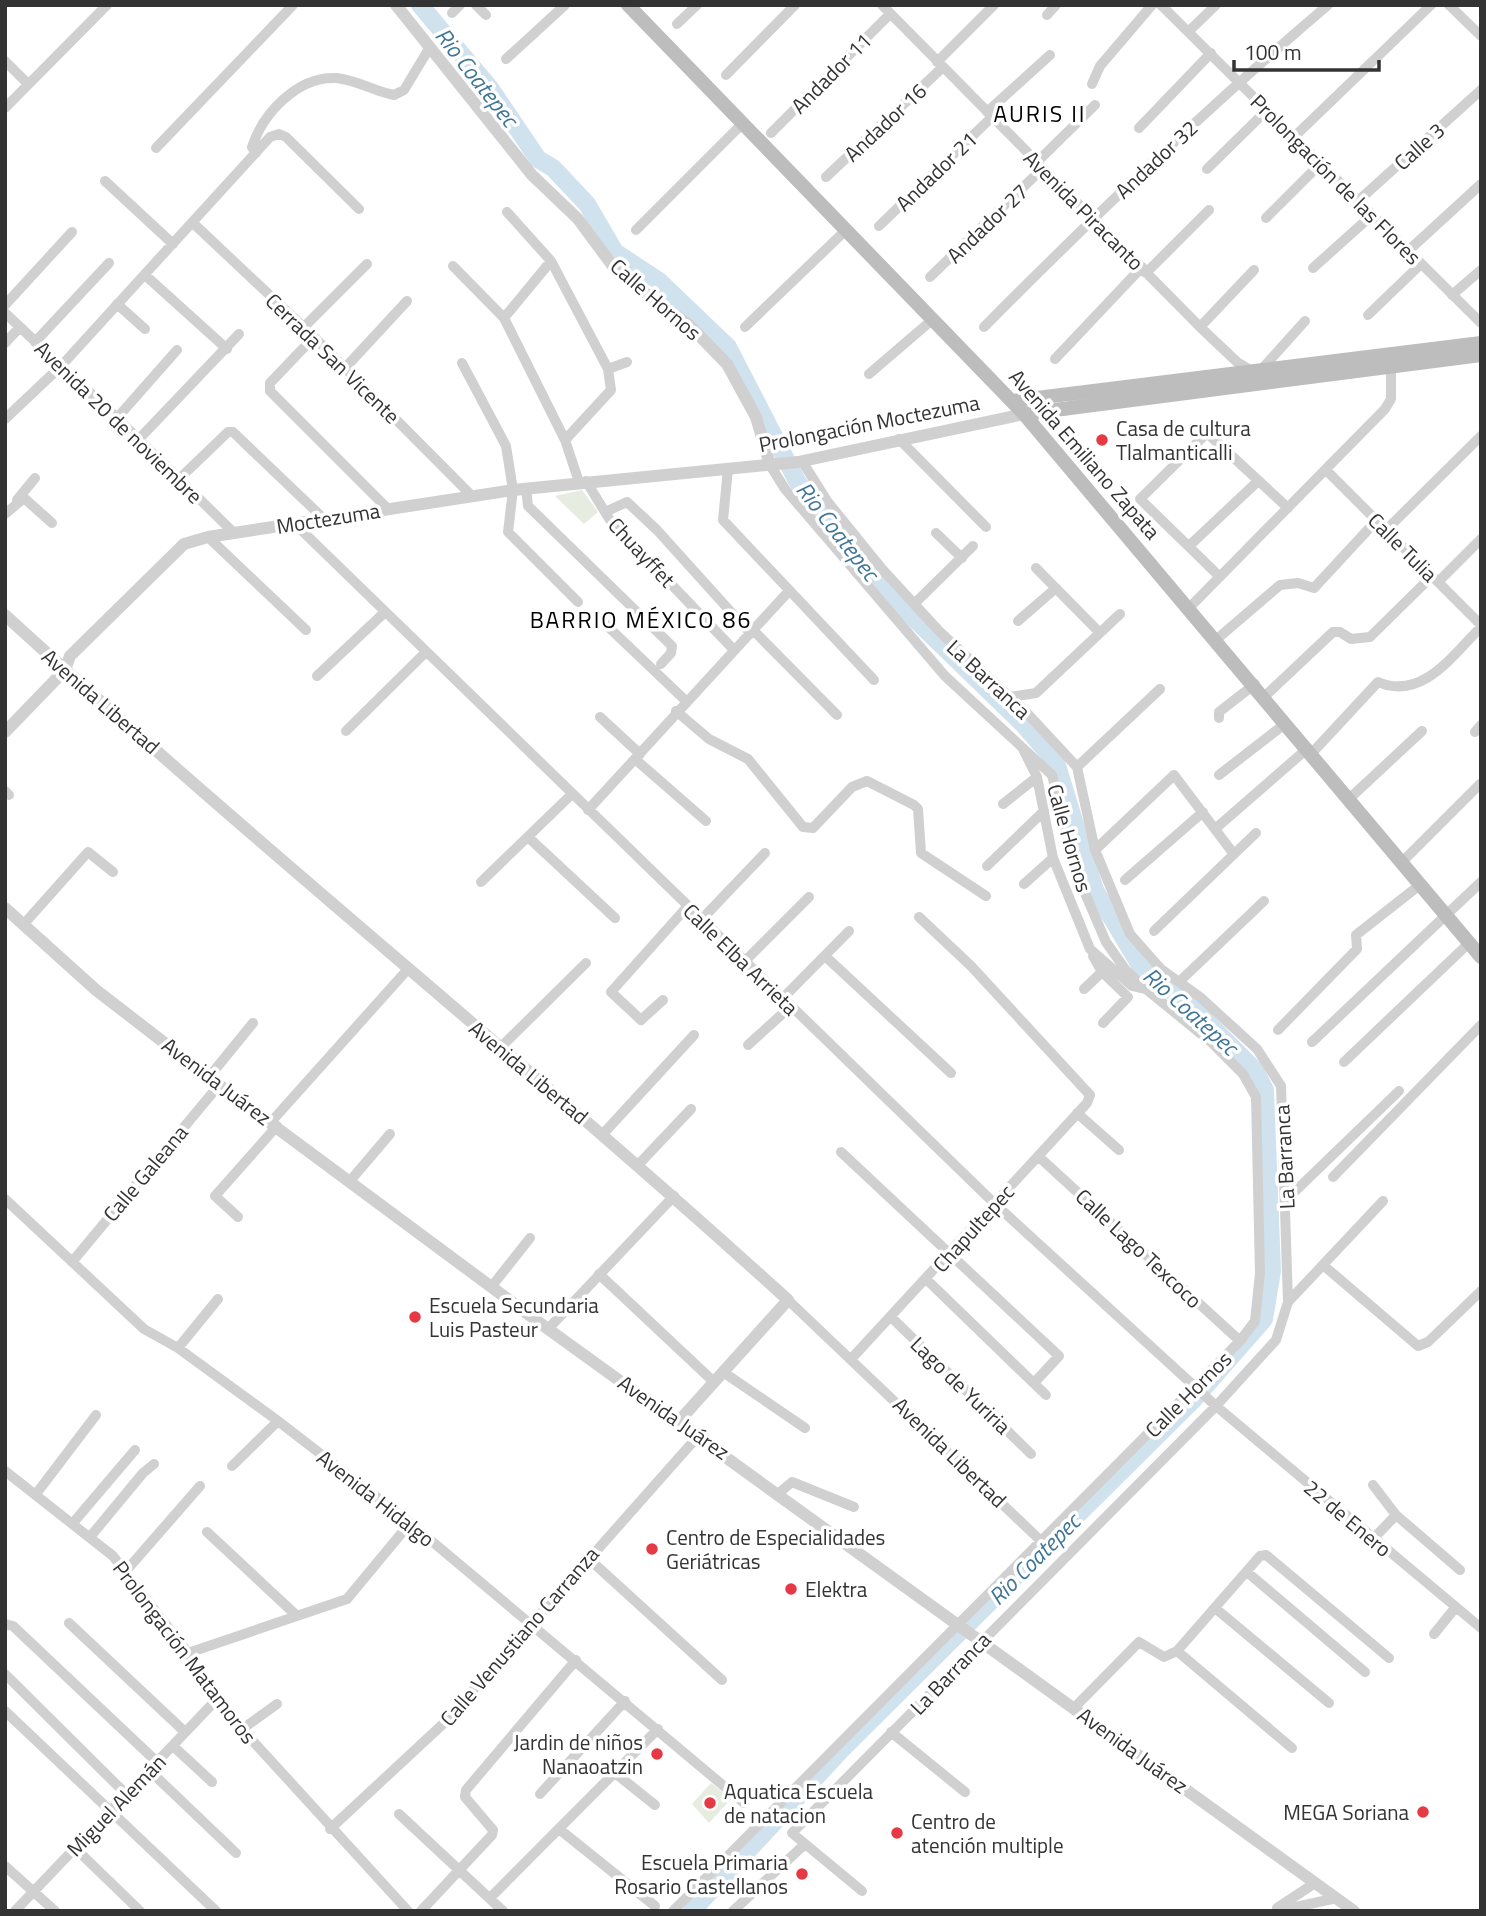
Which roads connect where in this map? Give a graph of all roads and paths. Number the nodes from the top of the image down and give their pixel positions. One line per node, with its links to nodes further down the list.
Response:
1 (107, 5): 33 (street)
2 (293, 5): 44 (street)
3 (396, 5): 25 (street, Calle Hornos)
4 (460, 5): 19 (street)
5 (476, 5): 20 (street)
6 (565, 5): 28 (street)
7 (628, 5): 40 (main road, Avenida Emiliano Zapata)
8 (696, 5): 22 (street)
9 (795, 5): 31 (street)
10 (994, 5): 30 (street, Andador 16)
11 (1056, 5): 21 (street)
12 (1152, 5): 34 (street)
13 (1161, 5): 23 (street, Prolongación de las Flores)
14 (1216, 5): 23 (street)
15 (1328, 5): 32 (street, Andador 32)
16 (1431, 5): 43 (street)
17 (1449, 5): 24 (street)
18 (887, 8): 30 (street, Avenida Piracanto); 42 (street, Andador 11)
19 (452, 13)
20 (485, 15)
21 (1047, 15)
22 (677, 24)
23 (1189, 31): 26 (street, Prolongación de las Flores)
24 (1479, 31)
25 (430, 47): 45 (street); 119 (street, Calle Hornos)
26 (1211, 53): 32 (street, Prolongación de las Flores); 41 (street)
27 (1050, 55): 39 (street, Andador 21)
28 (506, 59)
29 (5, 61): 33 (street)
30 (940, 64): 39 (street, Avenida Piracanto); 49 (street, Andador 16)
31 (726, 75)
32 (1239, 81): 38 (street, Prolongación de las Flores); 57 (street, Andador 32)
33 (28, 83): 37 (street)
34 (1092, 84)
35 (1481, 90): 52 (street, Calle 3)
36 (1095, 104): 47 (street, Andador 27)
37 (5, 108)
38 (1267, 110): 43 (street, Prolongación de las Flores); 48 (street)
39 (990, 115): 47 (street, Avenida Piracanto); 60 (street, Andador 21)
40 (742, 124): 61 (street); 62 (main road, Avenida Emiliano Zapata)
41 (1139, 128)
42 (771, 133)
43 (1294, 137): 46 (street, Prolongación de las Flores)
44 (156, 148)
45 (256, 153): 53 (street); 59 (street)
46 (1320, 164): 52 (street, Prolongación de las Flores); 58 (street)
47 (1040, 165): 57 (street, Avenida Piracanto); 76 (street, Andador 27)
48 (1207, 169)
49 (826, 177)
50 (105, 181): 64 (street)
51 (1481, 184): 65 (street)
52 (1358, 201): 56 (street, Prolongación de las Flores)
53 (359, 209)
54 (1209, 211): 72 (street)
55 (507, 212): 66 (street)
56 (1372, 215): 65 (street, Prolongación de las Flores); 71 (street)
57 (1092, 218): 72 (street, Avenida Piracanto); 90 (street, Andador 32)
58 (1266, 218)
59 (192, 223): 64 (street); 88 (street, Cerrada San Vicente)
60 (879, 226)
61 (636, 230)
62 (845, 230): 85 (main road, Avenida Emiliano Zapata); 89 (street)
63 (72, 232): 80 (street)
64 (173, 244): 75 (street)
65 (1408, 251): 69 (street, Prolongación de las Flores)
66 (551, 261): 84 (street); 107 (street)
67 (109, 263): 95 (street)
68 (367, 264): 88 (street)
69 (1421, 264): 77 (street, Prolongación de las Flores); 82 (street)
70 (453, 265): 84 (street, Chuayffet)
71 (1313, 268)
72 (1144, 270): 91 (street, Avenida Piracanto); 101 (street)
73 (1254, 270): 91 (street)
74 (1481, 270): 77 (street)
75 (145, 275): 79 (street); 98 (street)
76 (930, 277)
77 (1452, 295): 83 (street, Prolongación de las Flores)
78 (407, 301): 106 (street)
79 (117, 303): 92 (street); 105 (street)
80 (5, 305)
81 (5, 313): 87 (street, Avenida 20 de noviembre)
82 (1368, 315)
83 (1478, 316)
84 (504, 318): 117 (street, Chuayffet)
85 (932, 320): 108 (street); 110 (main road, Avenida Emiliano Zapata)
86 (1305, 321): 109 (street)
87 (20, 327): 95 (street, Avenida 20 de noviembre); 96 (street)
88 (304, 327): 94 (street, Cerrada San Vicente)
89 (745, 327)
90 (984, 327)
91 (1200, 327): 109 (street, Avenida Piracanto)
92 (145, 329)
93 (239, 334): 98 (street)
94 (314, 337): 106 (street, Cerrada San Vicente); 129 (street)
95 (35, 342): 105 (street, Avenida 20 de noviembre)
96 (5, 343)
97 (1481, 343): 102 (main road, Prolongación Moctezuma)
98 (227, 349): 115 (street)
99 (177, 350): 112 (street)
100 (1481, 355): 102 (main road, Prolongación Moctezuma)
101 (1055, 359)
102 (1391, 361): 109 (main road, Prolongación Moctezuma); 121 (street)
103 (627, 362): 107 (street)
104 (462, 363): 126 (street)
105 (62, 365): 112 (street, Avenida 20 de noviembre); 113 (street)
106 (345, 368): 127 (street, Cerrada San Vicente)
107 (608, 369): 117 (street)
108 (869, 374)
109 (1255, 376): 110 (main road, Prolongación Moctezuma); 111 (main road, Prolongación Moctezuma)
110 (1012, 401): 111 (main road, Avenida Emiliano Zapata)
111 (1024, 414): 116 (street, Prolongación Moctezuma); 152 (main road, Avenida Emiliano Zapata)
112 (117, 418): 115 (street, Avenida 20 de noviembre)
113 (5, 419)
114 (1481, 436): 137 (street)
115 (139, 439): 123 (street, Avenida 20 de noviembre)
116 (899, 439): 118 (street, Prolongación Moctezuma); 136 (street)
117 (565, 440): 124 (street, Chuayffet)
118 (800, 461): 119 (street, Prolongación Moctezuma); 151 (street, La Barranca)
119 (773, 465): 120 (street, Prolongación Moctezuma); 182 (street, Calle Hornos)
120 (728, 469): 124 (street, Prolongación Moctezuma); 149 (street)
121 (1326, 470): 128 (street); 133 (street, Calle Tulia)
122 (34, 478): 131 (street)
123 (179, 479): 132 (street); 138 (street, Avenida 20 de noviembre)
124 (583, 481): 126 (street, Prolongación Moctezuma); 130 (street, Chuayffet)
125 (1257, 482): 128 (street); 142 (street); 142 (street)
126 (519, 489): 127 (street, Prolongación Moctezuma); 150 (street); 165 (street)
127 (471, 495): 129 (street, Moctezuma)
128 (1288, 508): 146 (street)
129 (388, 509): 132 (street, Moctezuma)
130 (605, 512): 160 (street); 163 (street, Chuayffet)
131 (5, 514): 134 (street)
132 (324, 519): 135 (street, Moctezuma)
133 (1376, 521): 137 (street, Calle Tulia); 162 (street)
134 (52, 523)
135 (294, 523): 138 (street, Moctezuma); 153 (street, Calle Elba Arrieta)
136 (986, 527)
137 (1386, 530): 147 (street, Calle Tulia)
138 (233, 532): 140 (street, Moctezuma)
139 (936, 533): 144 (street)
140 (208, 537): 159 (street); 166 (street, Moctezuma)
141 (1481, 539): 147 (street)
142 (1189, 546): 146 (street)
143 (973, 547): 144 (street)
144 (962, 558): 151 (street)
145 (1036, 568): 148 (street)
146 (1220, 577): 152 (street)
147 (1435, 579): 158 (street, Calle Tulia); 171 (street)
148 (1056, 588): 157 (street); 161 (street)
149 (788, 592): 160 (street); 168 (street)
150 (578, 601)
151 (914, 604): 172 (street, La Barranca)
152 (1190, 607): 162 (main road, Avenida Emiliano Zapata)
153 (385, 612): 164 (street, Calle Elba Arrieta); 167 (street)
154 (1120, 614): 161 (street)
155 (5, 615): 166 (street, Avenida Libertad)
156 (601, 620): 173 (street)
157 (1018, 621)
158 (1481, 626): 183 (street)
159 (306, 630)
160 (750, 631): 163 (street); 175 (street)
161 (1100, 633): 172 (street)
162 (1217, 639): 169 (main road, Avenida Emiliano Zapata)
163 (733, 649): 173 (street)
164 (426, 652): 179 (street); 189 (street, Calle Elba Arrieta)
165 (661, 664)
166 (65, 670): 181 (street); 229 (street, Avenida Libertad)
167 (317, 676)
168 (874, 680)
169 (1255, 684): 171 (main road, Avenida Emiliano Zapata); 177 (street)
170 (1160, 689): 185 (street)
171 (1265, 696): 178 (main road, Avenida Emiliano Zapata)
172 (1010, 697): 185 (street, La Barranca)
173 (686, 701): 174 (street)
174 (676, 711): 184 (street); 211 (street)
175 (837, 715)
176 (600, 717): 184 (street)
177 (1219, 718)
178 (1286, 723): 183 (main road, Avenida Emiliano Zapata); 186 (street)
179 (346, 731)
180 (1422, 731): 190 (street)
181 (5, 732)
182 (1020, 744): 187 (street); 233 (street, Calle Hornos)
183 (1310, 750): 190 (main road, Avenida Emiliano Zapata); 196 (street)
184 (637, 756): 192 (street); 195 (street)
185 (1077, 767): 199 (street, La Barranca)
186 (1219, 775)
187 (1037, 776): 191 (street); 193 (street)
188 (1480, 784): 203 (street)
189 (572, 794): 192 (street, Calle Elba Arrieta); 198 (street)
190 (1350, 798): 203 (main road, Avenida Emiliano Zapata)
191 (1003, 804)
192 (588, 810): 214 (street, Calle Elba Arrieta)
193 (1044, 811): 202 (street); 204 (street)
194 (1203, 812): 196 (street); 199 (street); 206 (street)
195 (706, 821)
196 (1215, 829): 201 (street)
197 (1256, 833): 201 (street)
198 (528, 837): 207 (street); 218 (street)
199 (1095, 850): 231 (street, La Barranca)
200 (765, 853): 219 (street)
201 (1233, 853): 222 (street)
202 (1053, 859): 209 (street); 224 (street)
203 (1402, 862): 210 (main road, Avenida Emiliano Zapata)
204 (987, 866)
205 (113, 872): 220 (street)
206 (1125, 880)
207 (481, 882)
208 (1481, 882): 216 (street)
209 (1024, 884)
210 (1421, 884): 216 (main road, Avenida Emiliano Zapata); 239 (street)
211 (986, 896)
212 (809, 897): 227 (street)
213 (1264, 901): 231 (street)
214 (687, 906): 219 (street, Calle Elba Arrieta); 234 (street)
215 (5, 908): 220 (street, Avenida Juárez)
216 (1446, 915): 223 (main road, Avenida Emiliano Zapata); 241 (street)
217 (919, 917): 249 (street, Chapultepec)
218 (615, 918)
219 (701, 920): 227 (street, Calle Elba Arrieta)
220 (23, 925): 246 (street, Avenida Juárez)
221 (849, 931): 225 (street)
222 (1154, 931)
223 (1469, 943): 226 (main road, Avenida Emiliano Zapata); 244 (street)
224 (1090, 949): 230 (street); 233 (street)
225 (825, 956): 235 (street); 245 (street)
226 (1481, 957)
227 (744, 962): 235 (street, Calle Elba Arrieta)
228 (586, 963): 243 (street)
229 (408, 969): 243 (street, Avenida Libertad); 250 (street)
230 (1102, 972): 232 (street); 237 (street)
231 (1179, 982): 261 (street, La Barranca)
232 (1084, 989)
233 (1146, 989): 278 (street, Calle Hornos)
234 (663, 1000)
235 (786, 1003): 242 (street); 263 (street, Calle Elba Arrieta)
236 (253, 1023): 246 (street, Calle Galeana)
237 (1103, 1023)
238 (1481, 1025): 257 (street)
239 (1278, 1030)
240 (694, 1035): 252 (street)
241 (1312, 1042)
242 (748, 1045)
243 (500, 1048): 252 (street, Avenida Libertad)
244 (1344, 1062)
245 (951, 1073)
246 (214, 1081): 250 (street, Avenida Juárez); 267 (street, Calle Galeana)
247 (1399, 1091): 261 (street)
248 (691, 1109): 256 (street)
249 (1077, 1113): 253 (street); 255 (street, Chapultepec)
250 (274, 1124): 258 (street, Avenida Juárez); 264 (street)
251 (390, 1134): 258 (street)
252 (602, 1135): 256 (street, Avenida Libertad)
253 (1119, 1150)
254 (841, 1152): 266 (street)
255 (1038, 1156): 263 (street, Chapultepec); 278 (street, Calle Lago Texcoco)
256 (638, 1166): 259 (street, Avenida Libertad)
257 (1333, 1177)
258 (350, 1181): 271 (street, Avenida Juárez)
259 (674, 1196): 269 (street); 274 (street, Avenida Libertad)
260 (5, 1199): 267 (street, Avenida Hidalgo)
261 (1286, 1200): 275 (street, La Barranca)
262 (1383, 1201): 268 (street)
263 (995, 1204): 266 (street, Chapultepec); 284 (street, Calle Elba Arrieta)
264 (238, 1217)
265 (530, 1238): 271 (street)
266 (949, 1254): 270 (street, Chapultepec); 283 (street)
267 (72, 1262): 279 (street, Avenida Hidalgo)
268 (1323, 1265): 272 (street); 275 (street)
269 (599, 1275): 277 (street); 282 (street)
270 (926, 1279): 276 (street, Chapultepec); 283 (street)
271 (492, 1286): 277 (street, Avenida Juárez)
272 (1481, 1291)
273 (218, 1298): 279 (street)
274 (788, 1300): 280 (street, Avenida Libertad); 281 (street)
275 (1289, 1302): 286 (street, La Barranca)
276 (891, 1317): 280 (street, Chapultepec); 293 (street, Lago de Yuriria)
277 (548, 1329): 288 (street, Avenida Juárez)
278 (1240, 1341): 284 (street, Calle Hornos)
279 (178, 1348): 289 (street, Avenida Hidalgo)
280 (852, 1358): 308 (street, Avenida Libertad)
281 (723, 1371): 282 (street); 290 (street)
282 (714, 1382): 288 (street)
283 (1034, 1383): 285 (street)
284 (1196, 1389): 286 (street, 22 de Enero); 308 (street, Calle Hornos)
285 (1046, 1395)
286 (1215, 1405): 307 (street, 22 de Enero); 322 (street, La Barranca)
287 (96, 1415): 300 (street)
288 (679, 1420): 291 (street, Avenida Juárez)
289 (278, 1421): 295 (street); 304 (street, Avenida Hidalgo)
290 (805, 1428)
291 (699, 1435): 299 (street, Avenida Juárez); 309 (street, Calle Venustiano Carranza)
292 (135, 1450): 303 (street)
293 (1031, 1454)
294 (155, 1464): 306 (street)
295 (232, 1466)
296 (5, 1471): 300 (street, Prolongación Matamoros)
297 (1373, 1485): 302 (street)
298 (200, 1486): 311 (street)
299 (779, 1493): 301 (street); 319 (street, Avenida Juárez)
300 (36, 1494): 303 (street, Prolongación Matamoros)
301 (854, 1507)
302 (1396, 1515): 307 (street); 310 (street)
303 (72, 1523): 306 (street, Prolongación Matamoros)
304 (410, 1523): 315 (street); 317 (street, Avenida Hidalgo)
305 (207, 1532): 315 (street)
306 (90, 1537): 311 (street, Prolongación Matamoros)
307 (1373, 1539): 314 (street, 22 de Enero)
308 (1041, 1541): 319 (street, Calle Hornos)
309 (588, 1558): 317 (street, Calle Venustiano Carranza); 329 (street)
310 (1460, 1570)
311 (125, 1572): 324 (street, Prolongación Matamoros)
312 (1247, 1572): 313 (street); 325 (street); 327 (street)
313 (1215, 1608): 323 (street); 332 (street)
314 (1455, 1608): 320 (street, 22 de Enero); 321 (street)
315 (296, 1615): 324 (street)
316 (69, 1623): 338 (street)
317 (530, 1623): 326 (street, Avenida Hidalgo); 352 (street, Calle Venustiano Carranza)
318 (9, 1625): 342 (street)
319 (960, 1625): 322 (street, Avenida Juárez); 372 (street, Calle Hornos)
320 (1481, 1628)
321 (1434, 1633)
322 (977, 1638): 334 (street, Avenida Juárez); 339 (street, La Barranca)
323 (1177, 1651): 334 (street); 341 (street)
324 (188, 1653): 330 (street, Prolongación Matamoros)
325 (1389, 1658)
326 (576, 1660): 331 (street, Avenida Hidalgo); 358 (street)
327 (1365, 1672)
328 (5, 1674): 346 (street)
329 (722, 1679)
330 (217, 1699): 337 (street, Prolongación Matamoros); 338 (street, Miguel Alemán)
331 (625, 1701): 336 (street, Avenida Hidalgo); 347 (street)
332 (1329, 1703)
333 (278, 1704): 337 (street)
334 (1075, 1707): 359 (street, Avenida Juárez)
335 (5, 1711): 350 (street)
336 (658, 1729): 343 (street); 348 (street, Avenida Hidalgo)
337 (241, 1730): 352 (street, Prolongación Matamoros)
338 (185, 1732): 340 (street, Miguel Alemán)
339 (891, 1732): 345 (street); 354 (street, La Barranca)
340 (173, 1746): 342 (street, Miguel Alemán); 344 (street)
341 (1292, 1748)
342 (153, 1766): 346 (street, Miguel Alemán); 356 (street)
343 (615, 1773): 349 (street); 353 (street)
344 (212, 1782)
345 (965, 1792)
346 (126, 1794): 350 (street, Miguel Alemán)
347 (540, 1794)
348 (744, 1803)
349 (655, 1805)
350 (110, 1811): 355 (street, Miguel Alemán); 368 (street)
351 (400, 1814): 358 (street)
352 (330, 1829): 369 (street, Prolongación Matamoros)
353 (559, 1829): 362 (street); 364 (street)
354 (806, 1844): 361 (street); 373 (street)
355 (75, 1848): 360 (street, Miguel Alemán); 367 (street)
356 (236, 1853)
357 (5, 1866): 360 (street)
358 (459, 1869): 362 (street); 370 (street)
359 (1315, 1883): 363 (street, Avenida Juárez); 374 (street)
360 (34, 1891): 365 (street, Miguel Alemán); 366 (street)
361 (862, 1891)
362 (490, 1898): 371 (street)
363 (1337, 1898): 374 (street); 375 (street, Avenida Juárez)
364 (655, 1906)
365 (15, 1911)
366 (55, 1911)
367 (140, 1911)
368 (216, 1911)
369 (408, 1911)
370 (421, 1911)
371 (503, 1911)
372 (673, 1911)
373 (733, 1911)
374 (1274, 1911)
375 (1354, 1911)

